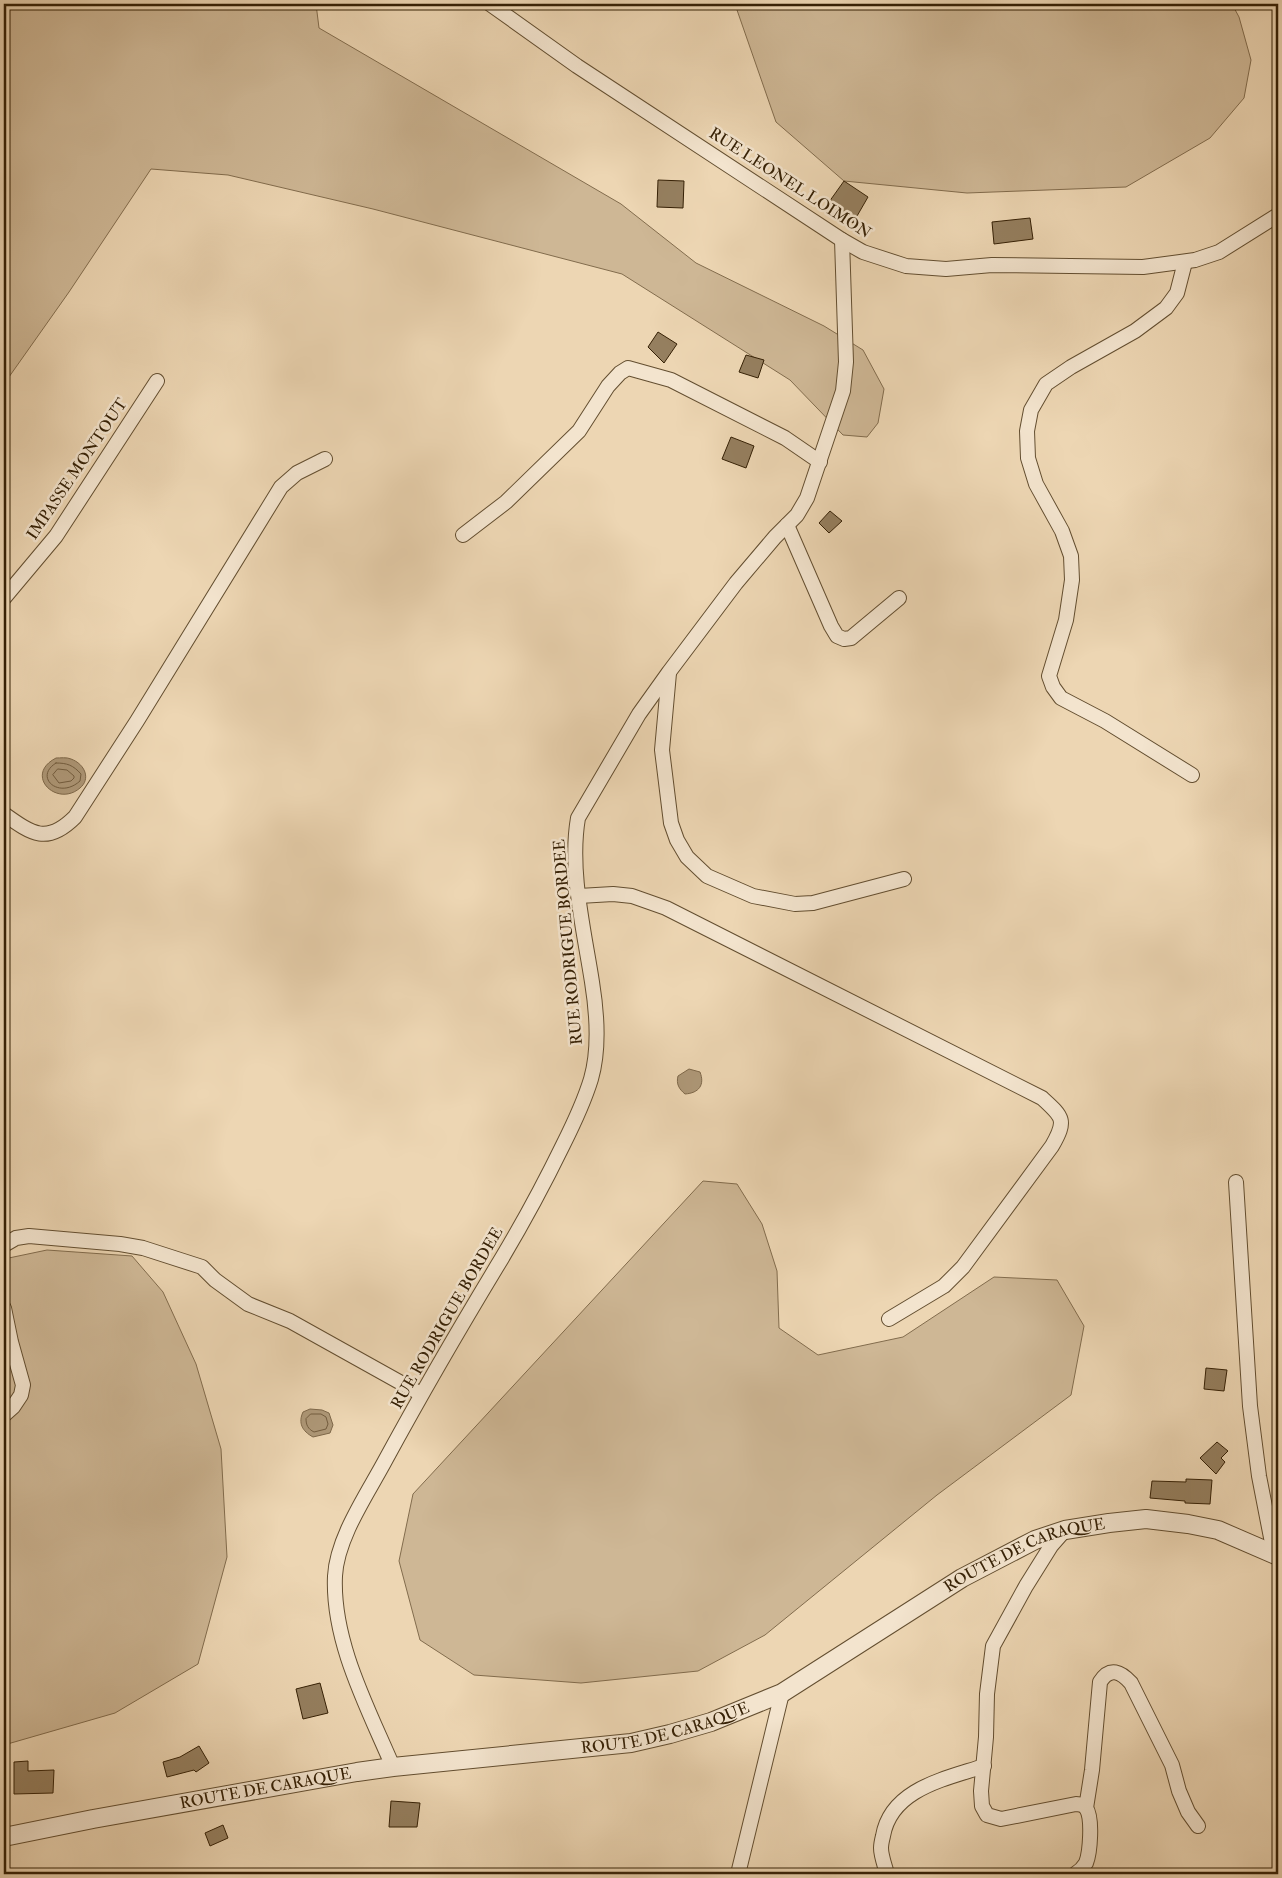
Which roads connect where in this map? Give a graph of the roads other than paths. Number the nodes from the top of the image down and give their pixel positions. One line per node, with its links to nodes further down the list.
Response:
1 (490, 4): 3 (street, RUE LEONEL LOIMON)
2 (1278, 215): 4 (street, RUE LEONEL LOIMON)
3 (842, 240): 4 (street, RUE LEONEL LOIMON); 7 (street, RUE RODRIGUE BORDEE)
4 (1184, 262): 13 (street)
5 (157, 381): 10 (street, IMPASSE MONTOUT)
6 (325, 459): 14 (street)
7 (820, 462): 8 (street, RUE RODRIGUE BORDEE); 9 (street)
8 (787, 525): 11 (street); 12 (street, RUE RODRIGUE BORDEE)
9 (463, 535)
10 (4, 598)
11 (899, 598)
12 (669, 672): 15 (street); 16 (street, RUE RODRIGUE BORDEE)
13 (1192, 775)
14 (4, 814)
15 (904, 879)
16 (579, 896): 20 (street); 21 (street, RUE RODRIGUE BORDEE)
17 (1236, 1182): 24 (street)
18 (4, 1245): 21 (street)
19 (4, 1308): 22 (street)
20 (889, 1319)
21 (421, 1394): 27 (street, RUE RODRIGUE BORDEE)
22 (4, 1415)
23 (1065, 1530): 24 (street, ROUTE DE CARAQUE); 25 (street, ROUTE DE CARAQUE); 26 (street)
24 (1276, 1554)
25 (782, 1693): 27 (street, ROUTE DE CARAQUE); 31 (street)
26 (984, 1766): 28 (street); 32 (street)
27 (393, 1767): 30 (street, ROUTE DE CARAQUE)
28 (1086, 1808): 29 (street); 33 (street)
29 (1198, 1826)
30 (4, 1837)
31 (738, 1874)
32 (886, 1874)
33 (1075, 1874)

